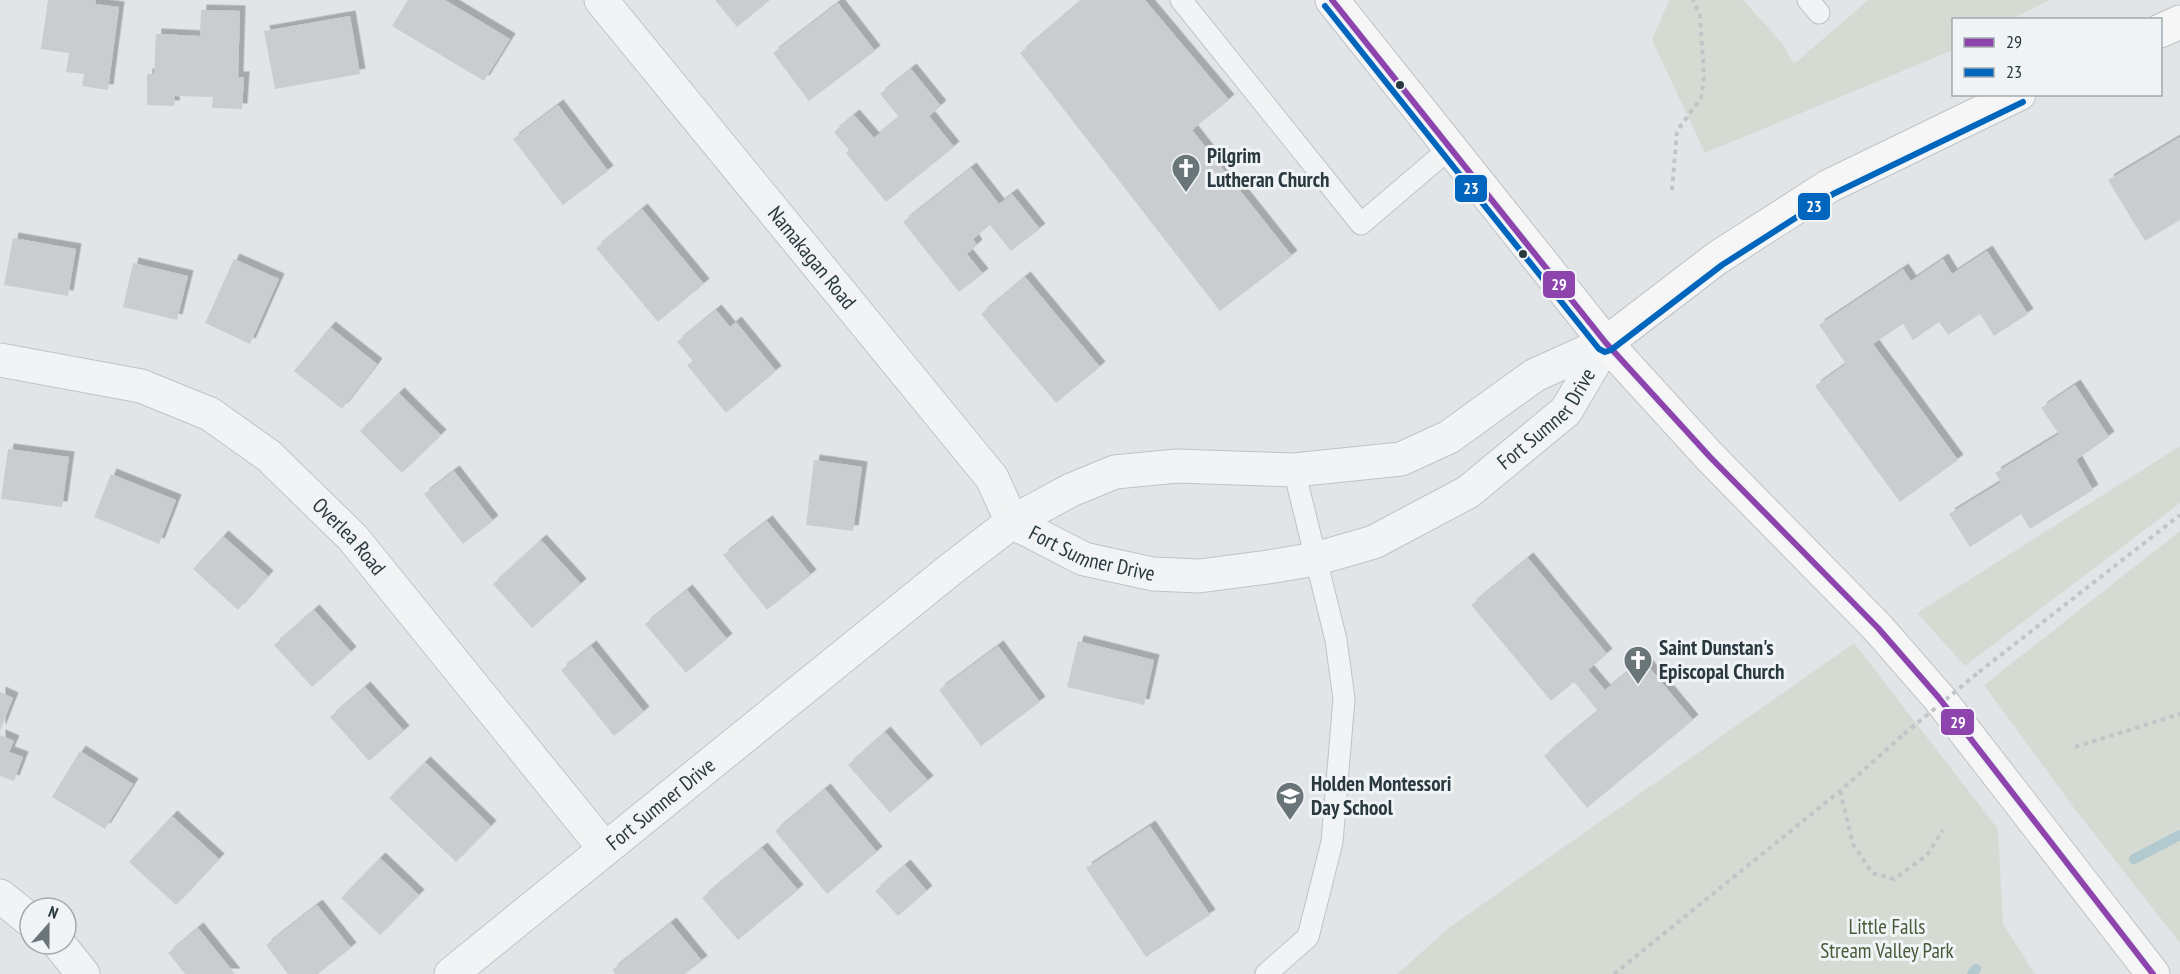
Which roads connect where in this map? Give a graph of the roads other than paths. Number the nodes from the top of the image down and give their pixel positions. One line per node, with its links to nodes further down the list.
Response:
1 (601, 0): 11 (street, Namakagan Road)
2 (1182, 0): 7 (lane)
3 (1332, 0): 7 (main road)
4 (2180, 22): 5 (main road)
5 (2162, 29)
6 (2015, 96): 8 (main road)
7 (1450, 148): 8 (main road)
8 (1606, 343): 10 (street, Fort Sumner Drive); 12 (street, Fort Sumner Drive); 20 (main road)
9 (0, 360): 13 (street, Overlea Road)
10 (1294, 470): 11 (street, Fort Sumner Drive); 12 (lane)
11 (1012, 522): 12 (street, Fort Sumner Drive); 13 (street, Fort Sumner Drive)
12 (1315, 559): 19 (lane)
13 (605, 849): 18 (street, Fort Sumner Drive)
14 (0, 896): 15 (street)
15 (18, 910)
16 (69, 956): 17 (street)
17 (83, 974)
18 (451, 974)
19 (1266, 974)
20 (2153, 974)

